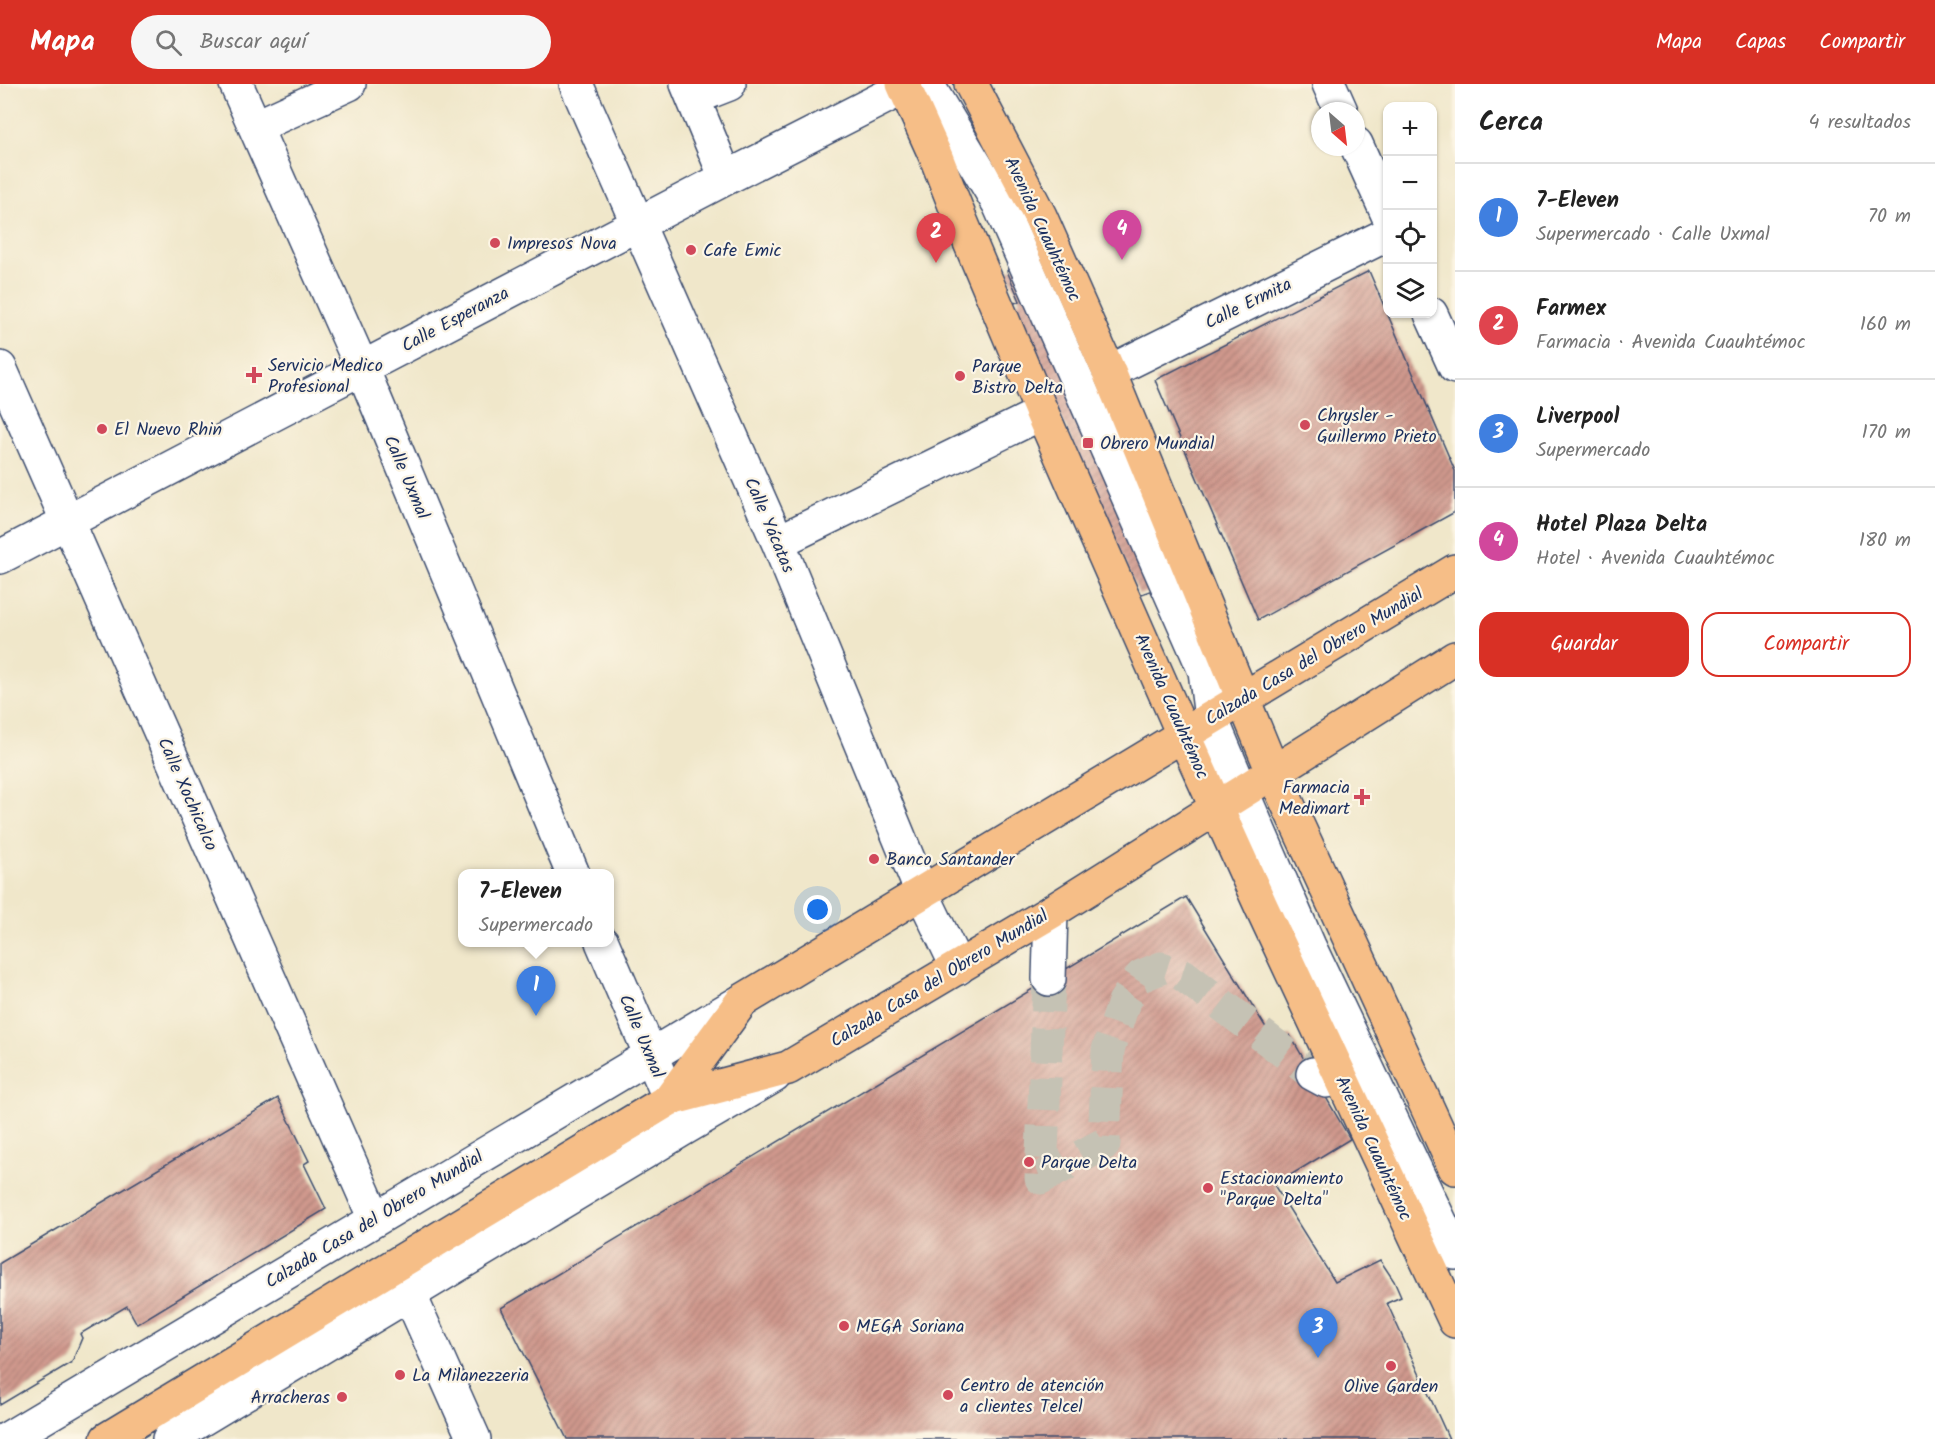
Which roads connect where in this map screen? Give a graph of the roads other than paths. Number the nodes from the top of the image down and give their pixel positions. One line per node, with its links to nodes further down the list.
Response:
1 (236, 84): 10 (street, Calle Uxmal)
2 (350, 84): 10 (street)
3 (576, 84): 14 (street, Calle Yácatas)
4 (729, 84): 8 (street)
5 (971, 84): 20 (main road, Avenida Cuauhtémoc)
6 (1329, 84): 9 (street)
7 (914, 85): 12 (street, Calle Esperanza); 21 (main road, Avenida Cuauhtémoc); 28 (street, Avenida Cuauhtémoc)
8 (690, 91): 12 (street)
9 (1337, 102)
10 (255, 127): 19 (street, Calle Uxmal)
11 (1361, 156): 13 (street)
12 (726, 178): 14 (street, Calle Esperanza)
13 (1386, 210)
14 (638, 224): 19 (street, Calle Esperanza); 23 (street, Calle Yácatas)
15 (1383, 236): 20 (street, Calle Ermita)
16 (1433, 318): 17 (street)
17 (1455, 367)
18 (0, 368): 22 (street, Calle Xochicalco)
19 (362, 368): 22 (street, Calle Esperanza); 31 (street, Calle Uxmal)
20 (1109, 372): 27 (main road, Avenida Cuauhtémoc)
21 (1042, 412): 23 (street); 28 (main road, Avenida Cuauhtémoc)
22 (68, 521): 24 (street, Calle Esperanza); 43 (street, Calle Xochicalco)
23 (778, 542): 32 (street, Calle Yácatas)
24 (0, 557)
25 (1455, 571): 27 (main road, Calzada Casa del Obrero Mundial)
26 (1455, 658): 29 (main road, Calzada Casa del Obrero Mundial)
27 (1243, 699): 28 (main road, Calzada Casa del Obrero Mundial); 29 (main road, Avenida Cuauhtémoc)
28 (1197, 726): 30 (main road, Avenida Cuauhtémoc); 32 (main road, Calzada Casa del Obrero Mundial)
29 (1273, 772): 30 (main road, Calzada Casa del Obrero Mundial); 42 (main road, Avenida Cuauhtémoc)
30 (1230, 800): 33 (main road, Calzada Casa del Obrero Mundial); 44 (street, Avenida Cuauhtémoc); 47 (main road, Avenida Cuauhtémoc)
31 (571, 869)
32 (922, 893): 35 (street, Calle Yácatas); 37 (main road, Calzada Casa del Obrero Mundial)
33 (1051, 912): 35 (main road, Calzada Casa del Obrero Mundial); 36 (street)
34 (604, 947): 38 (street, Calle Uxmal)
35 (958, 968): 39 (main road, Calzada Casa del Obrero Mundial)
36 (1049, 979)
37 (742, 1001): 38 (street, Calzada Casa del Obrero Mundial); 40 (main road, Calzada Casa del Obrero Mundial)
38 (649, 1054): 40 (street, Calle Uxmal); 43 (street, Calzada Casa del Obrero Mundial)
39 (788, 1068): 40 (main road, Calzada Casa del Obrero Mundial); 41 (street, Calzada Casa del Obrero Mundial)
40 (669, 1099): 41 (street, Calle Uxmal); 45 (main road, Calzada Casa del Obrero Mundial)
41 (683, 1129): 46 (street, Calzada Casa del Obrero Mundial)
42 (1455, 1168)
43 (375, 1219): 48 (street, Calzada Casa del Obrero Mundial)
44 (1455, 1253)
45 (396, 1264): 46 (street); 49 (main road, Calzada Casa del Obrero Mundial)
46 (409, 1294): 50 (street, Calzada Casa del Obrero Mundial); 51 (street)
47 (1455, 1321)
48 (7, 1439)
49 (107, 1439)
50 (169, 1439)
51 (474, 1439)

